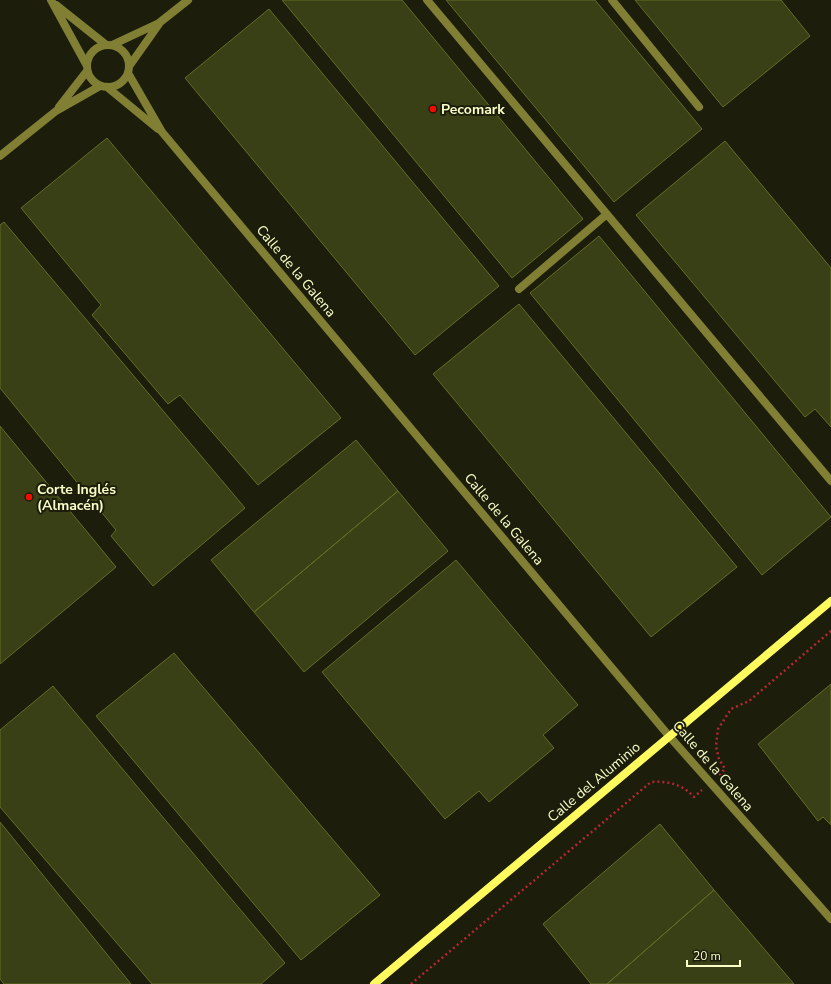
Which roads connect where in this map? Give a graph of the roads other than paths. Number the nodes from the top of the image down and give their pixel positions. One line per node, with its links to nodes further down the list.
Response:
1 (188, 0): 5 (street)
2 (427, 0): 14 (street)
3 (612, 0): 10 (street)
4 (51, 1): 6 (street); 7 (street)
5 (160, 23): 6 (street); 8 (street)
6 (108, 44): 7 (street); 8 (street)
7 (87, 68): 9 (street); 11 (street)
8 (129, 69): 9 (street); 12 (street, Calle de la Galena)
9 (104, 87): 11 (street); 12 (street, Calle de la Galena)
10 (699, 107)
11 (56, 111): 13 (street)
12 (162, 132): 18 (street, Calle de la Galena)
13 (0, 156)
14 (607, 214): 15 (street); 16 (street)
15 (519, 289)
16 (831, 481)
17 (831, 601): 18 (street, Calle del Aluminio)
18 (669, 736): 19 (street, Calle de la Galena); 20 (street, Calle del Aluminio)
19 (831, 919)
20 (374, 984)

